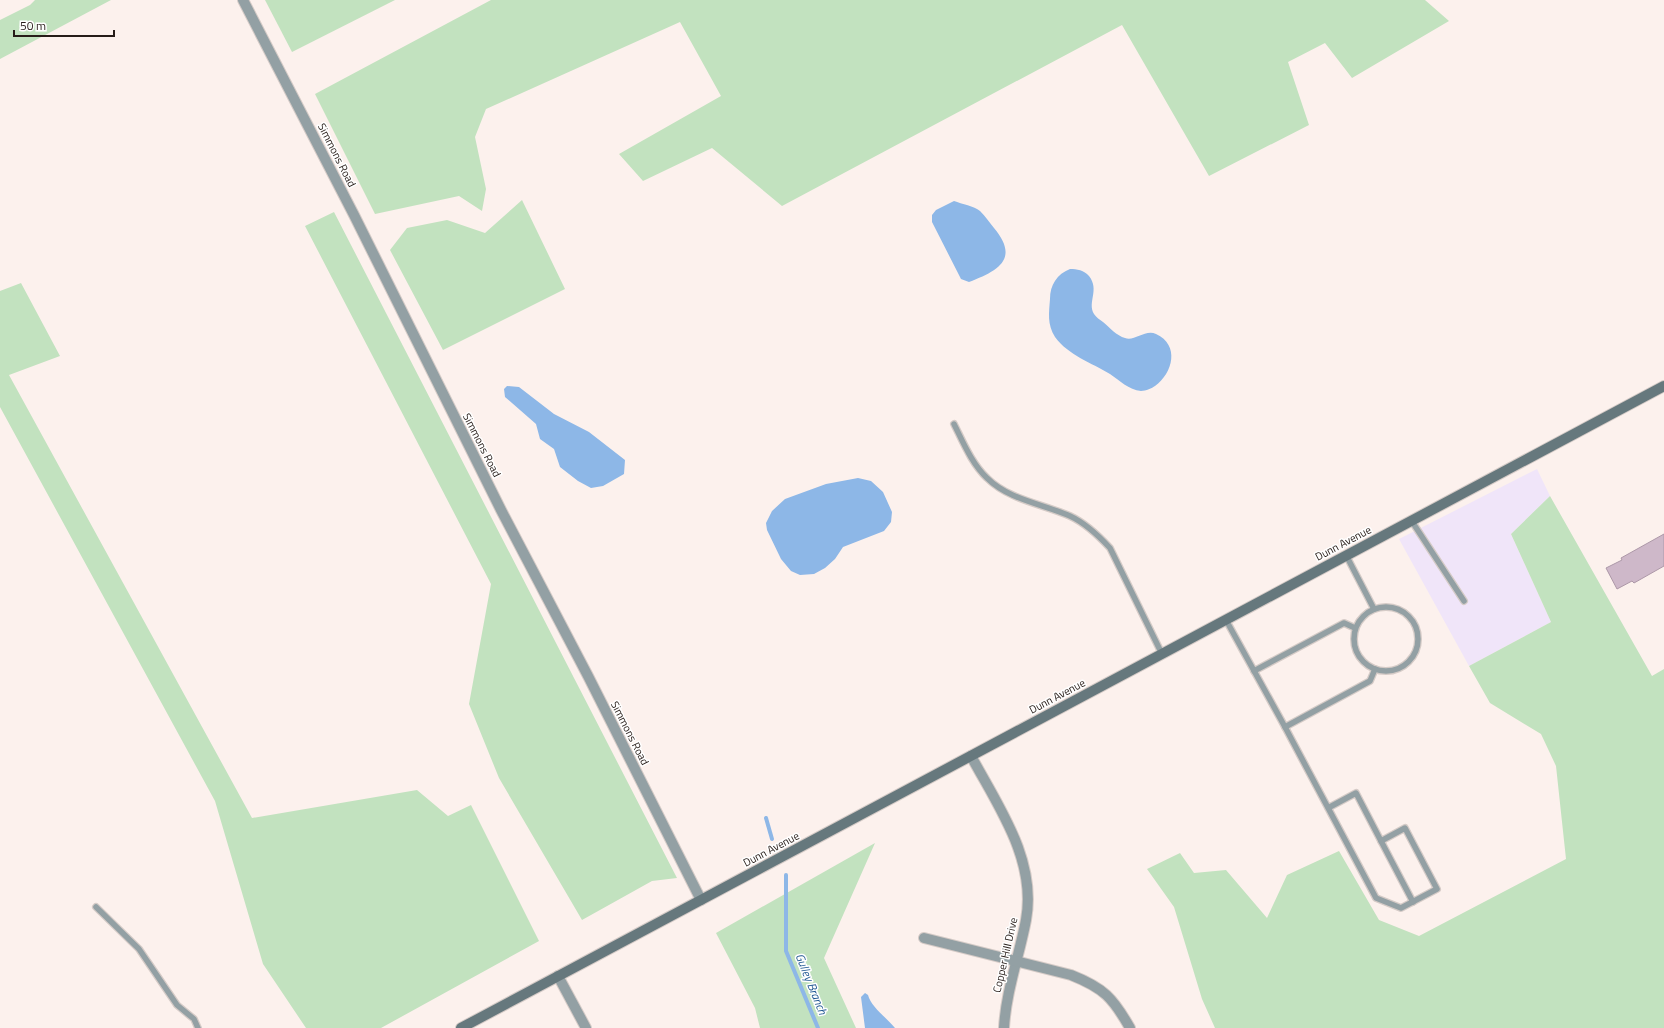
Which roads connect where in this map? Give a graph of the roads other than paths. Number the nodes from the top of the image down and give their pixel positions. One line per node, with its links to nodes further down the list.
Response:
1 (243, 0): 17 (street, Simmons Road)
2 (1664, 386): 4 (main road, Dunn Avenue)
3 (954, 424): 10 (lane)
4 (1411, 520): 5 (main road, Dunn Avenue); 6 (lane)
5 (1346, 555): 7 (lane); 8 (main road, Dunn Avenue)
6 (1464, 601)
7 (1374, 609): 9 (lane); 11 (lane)
8 (1226, 620): 10 (main road, Dunn Avenue); 12 (lane)
9 (1356, 628): 11 (lane); 12 (lane)
10 (1162, 654): 14 (main road, Dunn Avenue)
11 (1375, 669): 13 (lane)
12 (1254, 670): 13 (lane)
13 (1285, 727): 15 (lane)
14 (971, 756): 17 (main road, Dunn Avenue); 21 (street, Copper Hill Drive)
15 (1328, 808): 16 (lane); 18 (lane)
16 (1381, 841): 18 (lane); 18 (lane)
17 (701, 900): 22 (main road, Dunn Avenue)
18 (1414, 902)
19 (96, 907): 23 (lane)
20 (924, 938): 21 (street)
21 (1017, 960): 26 (street, Copper Hill Drive); 27 (street)
22 (558, 976): 24 (main road, Dunn Avenue); 25 (street)
23 (198, 1028)
24 (461, 1028)
25 (586, 1028)
26 (1004, 1028)
27 (1130, 1028)

